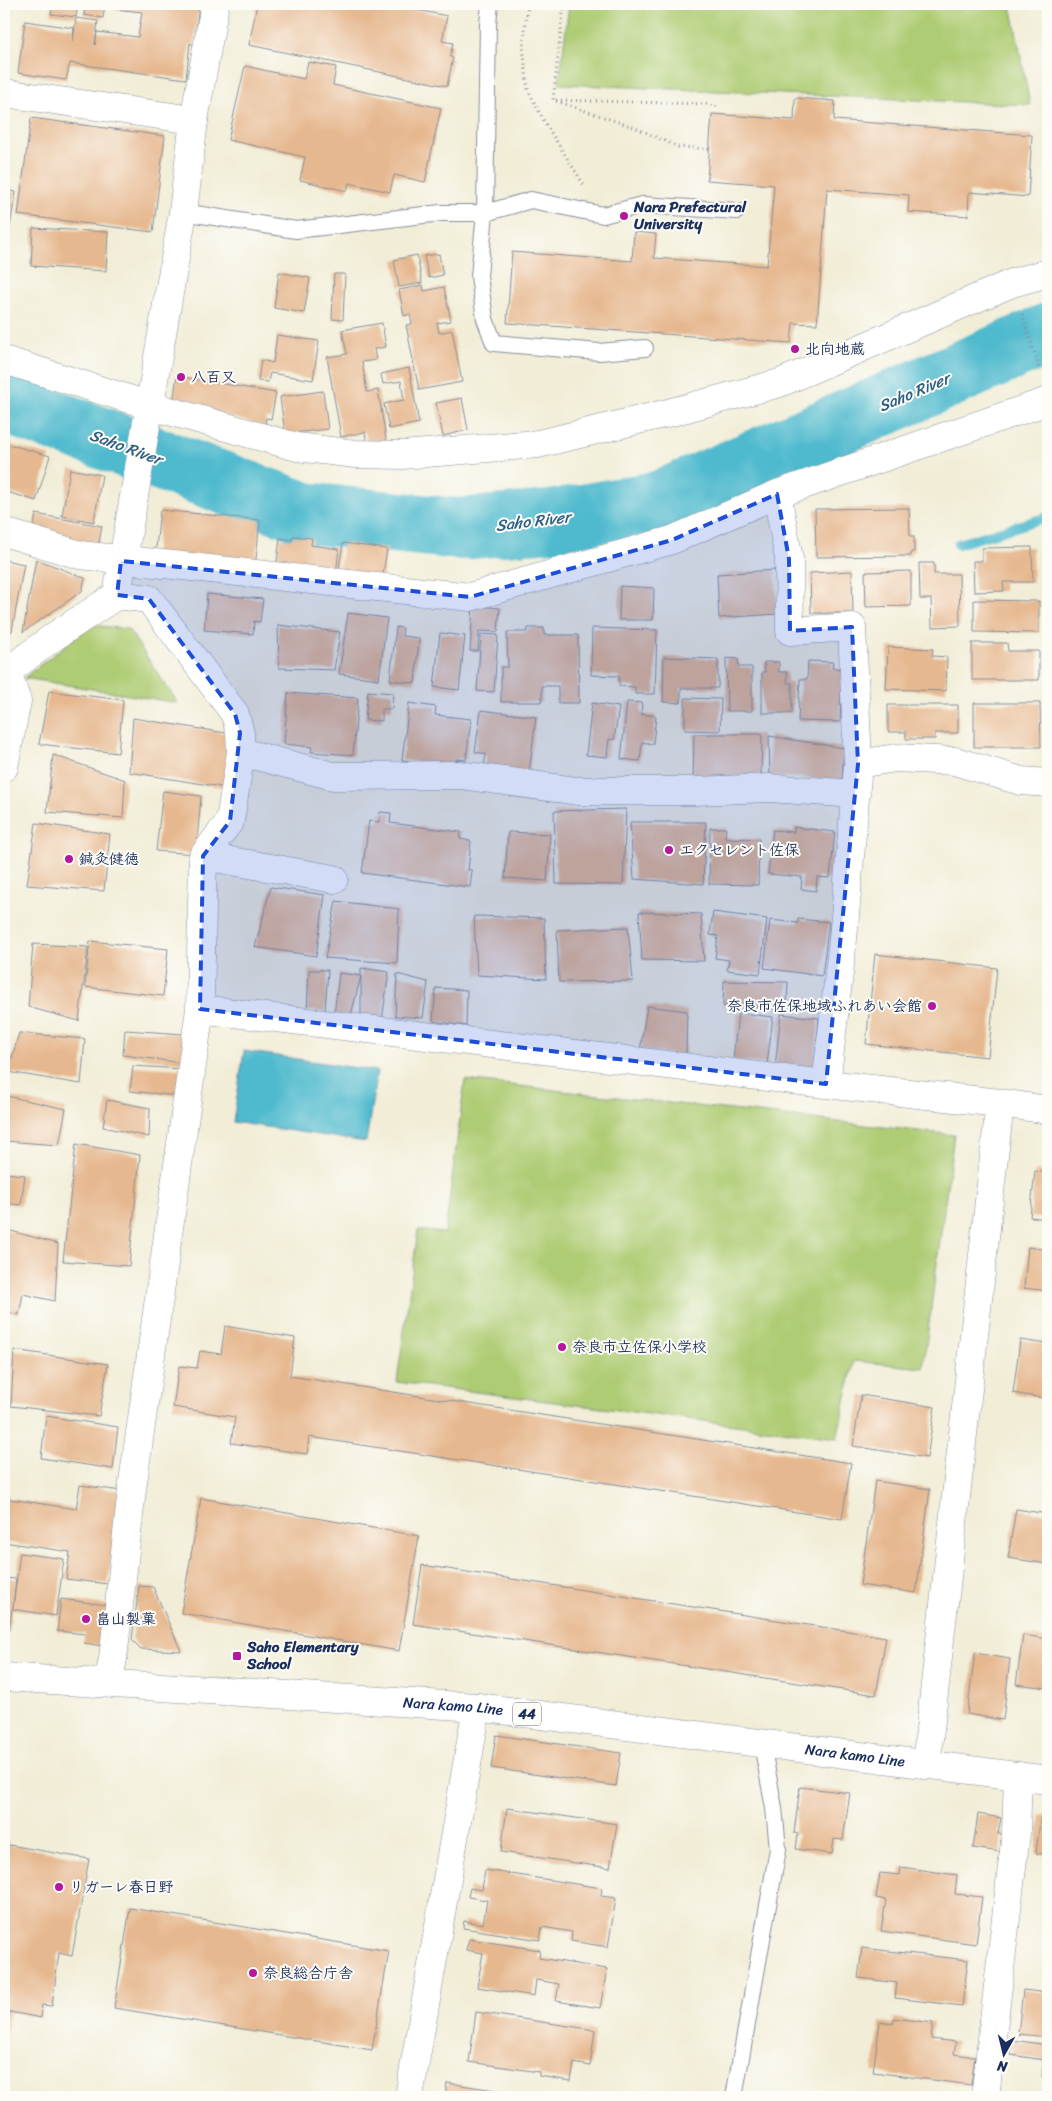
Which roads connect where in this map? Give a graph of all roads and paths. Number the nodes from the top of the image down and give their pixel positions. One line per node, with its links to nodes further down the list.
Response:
1 (215, 4): 8 (street)
2 (490, 4): 12 (lane)
3 (528, 4): 13 (path)
4 (564, 4): 6 (path)
5 (4, 93): 8 (street)
6 (553, 100): 7 (path); 9 (path)
7 (718, 107)
8 (194, 120): 11 (street)
9 (710, 149)
10 (737, 211): 13 (lane)
11 (182, 212): 12 (lane); 20 (street)
12 (484, 213): 13 (lane); 16 (lane)
13 (603, 215)
14 (1048, 273): 20 (street)
15 (1021, 313): 18 (path)
16 (645, 348)
17 (4, 360): 20 (street)
18 (1041, 373)
19 (1048, 401): 21 (street)
20 (148, 405): 23 (street)
21 (778, 494): 23 (street); 27 (street)
22 (4, 532): 23 (street)
23 (122, 561): 24 (street)
24 (117, 595): 25 (street); 26 (street)
25 (5, 672): 28 (street)
26 (241, 752): 30 (street); 31 (street)
27 (858, 764): 29 (street); 30 (street)
28 (4, 768)
29 (1048, 783)
30 (856, 794): 34 (street)
31 (203, 856): 32 (street); 33 (street)
32 (334, 879)
33 (200, 1009): 34 (street); 38 (street)
34 (826, 1084): 35 (street)
35 (1000, 1103): 36 (street); 41 (street)
36 (1048, 1110)
37 (4, 1677): 38 (street, Nara kamo Line / 44)
38 (108, 1683): 39 (street, Nara kamo Line / 44)
39 (476, 1707): 40 (street, Nara kamo Line / 44); 44 (street)
40 (762, 1744): 41 (street, Nara kamo Line / 44); 45 (lane)
41 (926, 1765): 42 (street, Nara kamo Line / 44)
42 (1018, 1776): 43 (street, Nara kamo Line / 44); 46 (street)
43 (1048, 1780)
44 (409, 2097)
45 (734, 2097)
46 (985, 2097)

